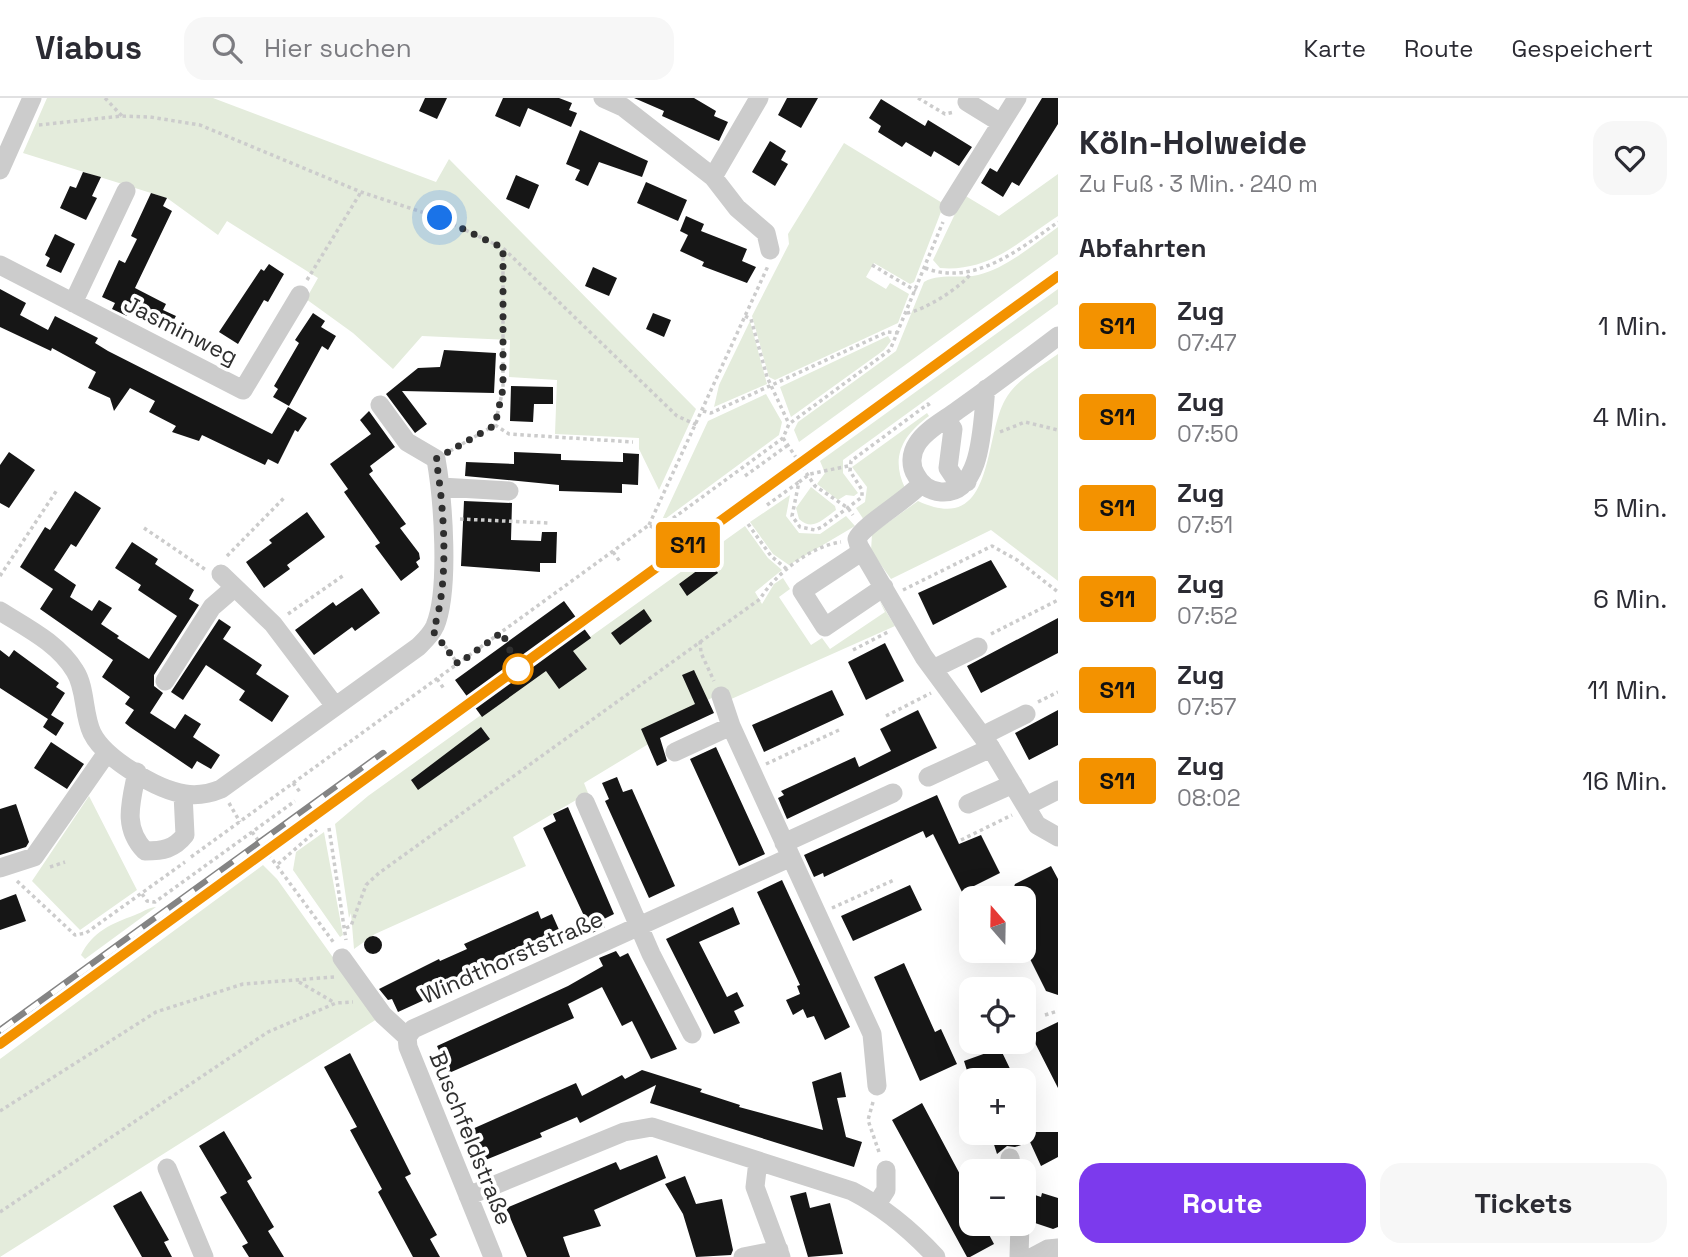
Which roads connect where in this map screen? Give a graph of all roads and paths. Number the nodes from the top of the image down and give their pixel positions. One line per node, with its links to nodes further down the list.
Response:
1 (32, 98): 9 (street)
2 (105, 98): 8 (path)
3 (603, 98): 12 (street)
4 (759, 98): 12 (street)
5 (918, 98): 7 (path)
6 (1017, 98): 10 (street)
7 (968, 100): 10 (street)
8 (122, 116): 9 (path); 14 (path)
9 (23, 122): 11 (street)
10 (1001, 123): 15 (street)
11 (0, 170)
12 (713, 177): 18 (street)
13 (126, 191): 25 (street)
14 (361, 192): 17 (path); 24 (path)
15 (949, 207): 21 (path)
16 (1058, 222): 22 (path)
17 (503, 248): 36 (path); 37 (path)
18 (770, 250): 27 (path)
19 (0, 265): 25 (street, Jasminweg)
20 (872, 265): 23 (path)
21 (925, 268): 22 (path); 23 (path)
22 (971, 272): 26 (path)
23 (916, 291): 26 (path)
24 (300, 295): 25 (street, Jasminweg)
25 (73, 303)
26 (907, 313): 28 (path)
27 (745, 316): 30 (path); 33 (path)
28 (899, 333): 30 (path); 35 (path)
29 (1058, 336): 31 (street)
30 (771, 386): 33 (path); 35 (path)
31 (986, 389): 34 (street); 38 (street)
32 (380, 405): 43 (street)
33 (704, 411): 37 (path)
34 (944, 421): 44 (path); 48 (street); 49 (street)
35 (789, 424): 40 (path)
36 (495, 425): 41 (path); 43 (path)
37 (697, 425): 59 (path)
38 (981, 430): 39 (path); 48 (street)
39 (1058, 430)
40 (783, 438): 42 (path); 59 (path)
41 (634, 442)
42 (788, 444): 45 (path); 46 (path)
43 (436, 459): 50 (street)
44 (848, 466): 45 (path); 55 (path)
45 (810, 474): 47 (path); 55 (path)
46 (745, 476)
47 (799, 482): 54 (path); 55 (path)
48 (967, 482): 49 (street)
49 (921, 484): 61 (street)
50 (441, 487): 52 (street); 56 (street)
51 (57, 489): 66 (path)
52 (509, 491)
53 (284, 498): 67 (path)
54 (767, 505)
55 (850, 510)
56 (444, 518): 57 (path); 74 (street)
57 (549, 523)
58 (748, 524): 64 (path)
59 (649, 525): 62 (path)
60 (144, 528): 67 (path)
61 (860, 546): 64 (path); 68 (street); 68 (street)
62 (613, 552): 63 (path); 78 (path)
63 (621, 563)
64 (788, 570): 75 (path)
65 (344, 575): 73 (path)
66 (0, 576)
67 (227, 581): 73 (street); 81 (street)
68 (887, 592): 69 (path); 72 (street)
69 (1058, 592)
70 (1058, 600): 76 (path)
71 (0, 611): 92 (street)
72 (905, 623): 77 (path); 79 (street)
73 (273, 624): 85 (street)
74 (433, 631): 78 (path); 85 (street)
75 (700, 641): 84 (path); 118 (path)
76 (978, 647): 79 (street)
77 (853, 650)
78 (458, 664): 80 (path)
79 (933, 669): 82 (street)
80 (437, 679): 83 (path); 96 (path)
81 (165, 681)
82 (946, 686): 87 (path); 90 (street)
83 (445, 690)
84 (721, 696): 88 (street)
85 (335, 706): 101 (street)
86 (1026, 714): 90 (street)
87 (886, 716)
88 (731, 726): 91 (street); 93 (street)
89 (839, 730): 93 (path)
90 (987, 742): 95 (street); 97 (street)
91 (675, 752)
92 (106, 754): 94 (street); 113 (street)
93 (751, 770): 111 (street)
94 (137, 772): 101 (street); 101 (street)
95 (928, 777)
96 (293, 783): 99 (path); 115 (path)
97 (1013, 784): 104 (street); 105 (street)
98 (1058, 790): 105 (street)
99 (299, 792)
100 (893, 793): 111 (street, Windthorststraße)
101 (183, 794)
102 (295, 801): 108 (path)
103 (585, 802): 117 (street, Windthorststraße)
104 (968, 804)
105 (1026, 806): 109 (street); 110 (path)
106 (329, 828): 118 (path)
107 (317, 830): 112 (path)
108 (252, 832): 112 (path); 115 (path)
109 (1058, 837)
110 (961, 840)
111 (788, 850): 116 (street); 117 (street, Windthorststraße)
112 (278, 864): 119 (path)
113 (1, 868): 115 (path)
114 (894, 880): 116 (path)
115 (142, 893)
116 (817, 915): 128 (street)
117 (640, 926): 126 (street, Windthorststraße); 127 (street, Windthorststraße)
118 (346, 928): 119 (path)
119 (340, 954): 120 (street)
120 (354, 975): 121 (path); 122 (street)
121 (298, 981): 123 (path); 129 (path)
122 (373, 1001): 123 (path); 127 (street)
123 (336, 1003): 135 (path)
124 (1058, 1010): 125 (path)
125 (1045, 1015)
126 (692, 1034)
127 (407, 1037): 133 (street, Buschfeldstraße)
128 (877, 1086): 132 (path)
129 (0, 1111)
130 (758, 1161): 133 (street); 134 (street); 137 (street)
131 (167, 1168): 138 (street)
132 (886, 1170): 134 (street)
133 (468, 1196): 139 (street, Buschfeldstraße)
134 (877, 1204): 141 (street)
135 (0, 1212)
136 (1020, 1236): 142 (street)
137 (780, 1253): 140 (street)
138 (204, 1257)
139 (493, 1257)
140 (743, 1257)
141 (936, 1257)
142 (1019, 1257)

